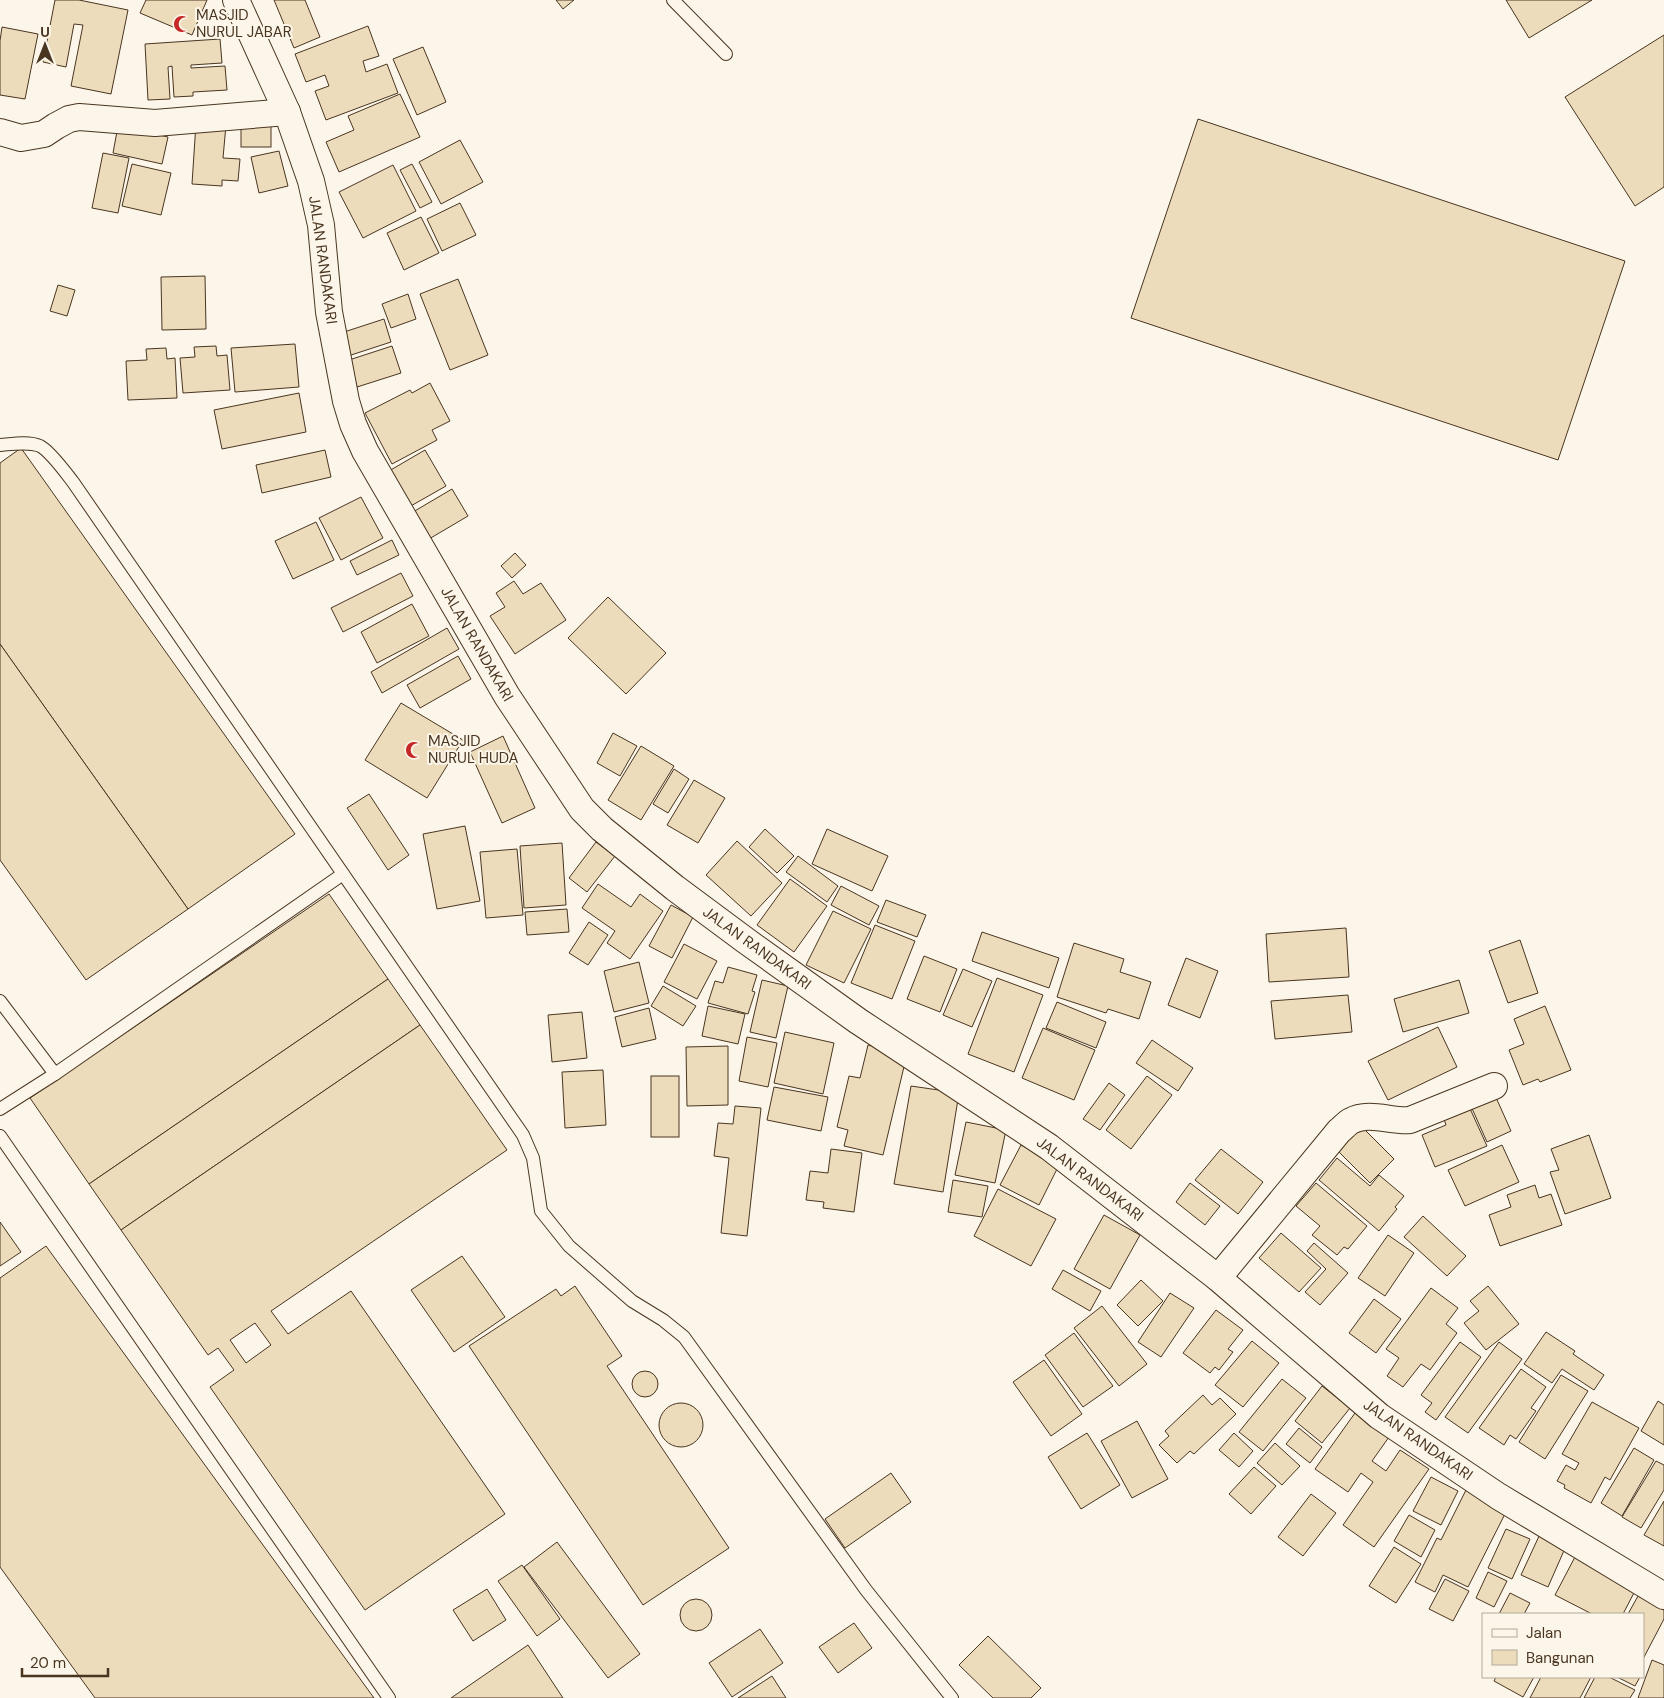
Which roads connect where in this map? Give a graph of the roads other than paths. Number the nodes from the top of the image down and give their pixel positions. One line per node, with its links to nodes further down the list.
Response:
1 (236, 0): 4 (street, JALAN RANDAKARI)
2 (673, 0): 3 (lane)
3 (726, 54)
4 (287, 112): 5 (street); 13 (street, JALAN RANDAKARI)
5 (0, 132)
6 (0, 445): 7 (lane)
7 (342, 874): 9 (lane); 16 (lane)
8 (0, 1001): 9 (lane)
9 (55, 1074): 11 (lane)
10 (1494, 1086): 13 (street)
11 (0, 1109)
12 (0, 1136): 15 (lane)
13 (1218, 1278): 14 (street, JALAN RANDAKARI)
14 (1664, 1596)
15 (389, 1698)
16 (952, 1698)

